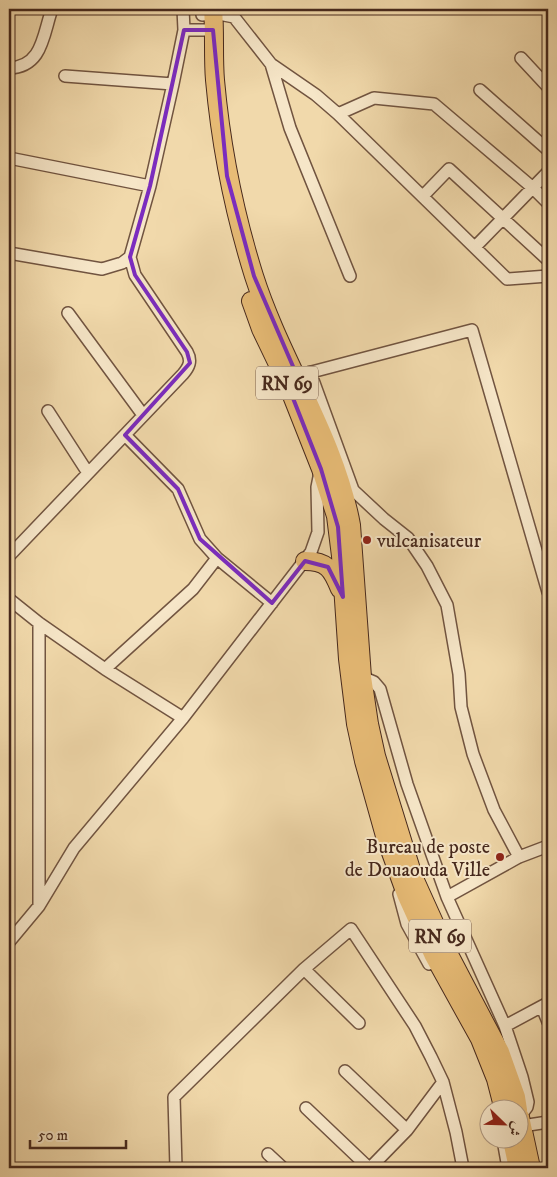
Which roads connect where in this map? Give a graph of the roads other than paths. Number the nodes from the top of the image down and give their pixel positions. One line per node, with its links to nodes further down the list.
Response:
1 (52, 9): 7 (street)
2 (183, 9): 4 (street)
3 (207, 18): 4 (street); 6 (street); 28 (main road, RN 69)
4 (184, 30): 9 (street)
5 (521, 58): 10 (street)
6 (271, 64): 12 (street); 25 (street)
7 (9, 68)
8 (65, 76): 9 (street)
9 (173, 84): 16 (street)
10 (548, 87)
11 (480, 90): 13 (street)
12 (338, 114): 17 (street); 18 (street)
13 (548, 150)
14 (9, 158): 16 (street)
15 (548, 172): 17 (street)
16 (150, 186): 23 (street)
17 (533, 188): 19 (street); 20 (street)
18 (423, 196): 20 (street); 21 (street)
19 (548, 203)
20 (504, 218): 21 (street); 24 (street)
21 (475, 248): 26 (street)
22 (9, 253): 23 (street)
23 (130, 257): 30 (street)
24 (548, 260)
25 (350, 276)
26 (548, 276)
27 (68, 313): 30 (street)
28 (298, 377): 32 (main road, RN 69); 37 (street); 47 (street)
29 (48, 411): 33 (street)
30 (143, 415): 31 (street)
31 (125, 435): 33 (street); 35 (street)
32 (326, 463): 36 (street); 38 (main road, RN 69); 43 (main road, RN 69)
33 (88, 473): 34 (street)
34 (9, 556)
35 (217, 558): 40 (street); 42 (street)
36 (305, 561): 38 (main road); 40 (street)
37 (548, 592)
38 (343, 597): 45 (main road, RN 69)
39 (9, 599): 41 (street)
40 (272, 603): 44 (street)
41 (39, 623): 42 (street); 49 (street)
42 (105, 669): 44 (street)
43 (362, 677): 48 (street); 60 (main road, RN 69)
44 (183, 718): 49 (street)
45 (387, 842): 58 (street); 59 (main road)
46 (548, 846): 47 (street)
47 (519, 857): 48 (street)
48 (447, 897): 55 (street)
49 (39, 906): 50 (street)
50 (9, 942)
51 (304, 969): 54 (street); 57 (street); 71 (street)
52 (545, 1005): 53 (street); 55 (street)
53 (548, 1022)
54 (359, 1023)
55 (505, 1026): 61 (street)
56 (345, 1071): 65 (street)
57 (443, 1082): 65 (street); 70 (street)
58 (494, 1100)
59 (501, 1100)
60 (516, 1100)
61 (527, 1100)
62 (306, 1108): 73 (street)
63 (530, 1122): 64 (street)
64 (548, 1122)
65 (408, 1130): 73 (street)
66 (505, 1150): 74 (street)
67 (518, 1150): 75 (main road)
68 (526, 1150): 76 (main road, RN 69)
69 (268, 1154): 72 (street)
70 (463, 1163)
71 (176, 1168)
72 (283, 1168)
73 (370, 1168)
74 (508, 1168)
75 (518, 1168)
76 (531, 1168)

